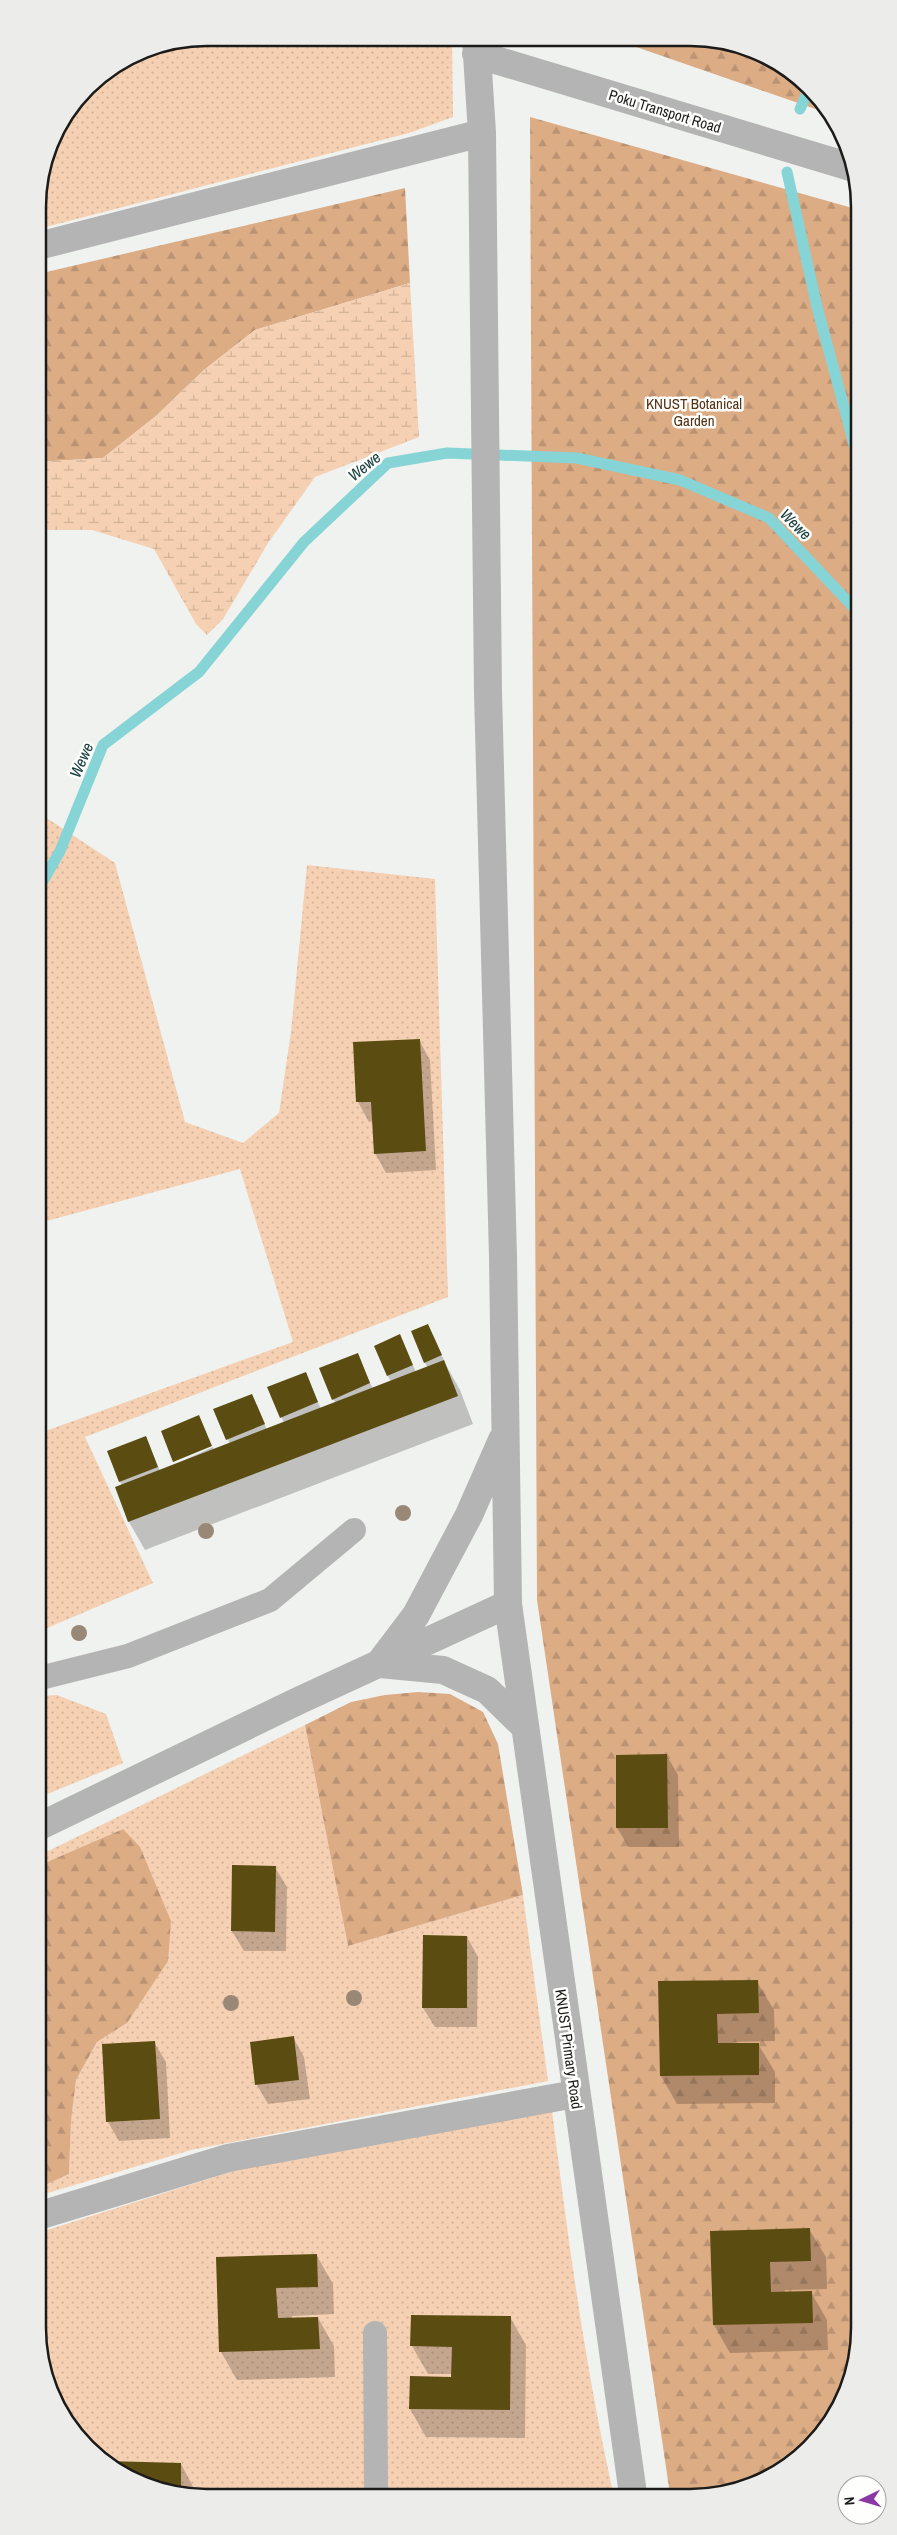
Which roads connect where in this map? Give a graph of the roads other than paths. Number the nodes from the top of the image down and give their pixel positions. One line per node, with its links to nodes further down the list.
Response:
1 (476, 47): 2 (street, KNUST Primary Road); 3 (street, Poku Transport Road)
2 (482, 133): 4 (street); 5 (street, KNUST Primary Road)
3 (845, 165)
4 (47, 244)
5 (505, 1432): 7 (street, KNUST Primary Road); 8 (street)
6 (354, 1530): 9 (lane)
7 (508, 1604): 8 (street); 10 (street, KNUST Primary Road)
8 (380, 1664): 10 (street); 11 (street)
9 (46, 1676)
10 (524, 1727): 12 (street, KNUST Primary Road)
11 (46, 1823)
12 (575, 2094): 13 (street); 16 (street, KNUST Primary Road)
13 (46, 2213)
14 (375, 2333): 15 (lane)
15 (376, 2489)
16 (632, 2489)

